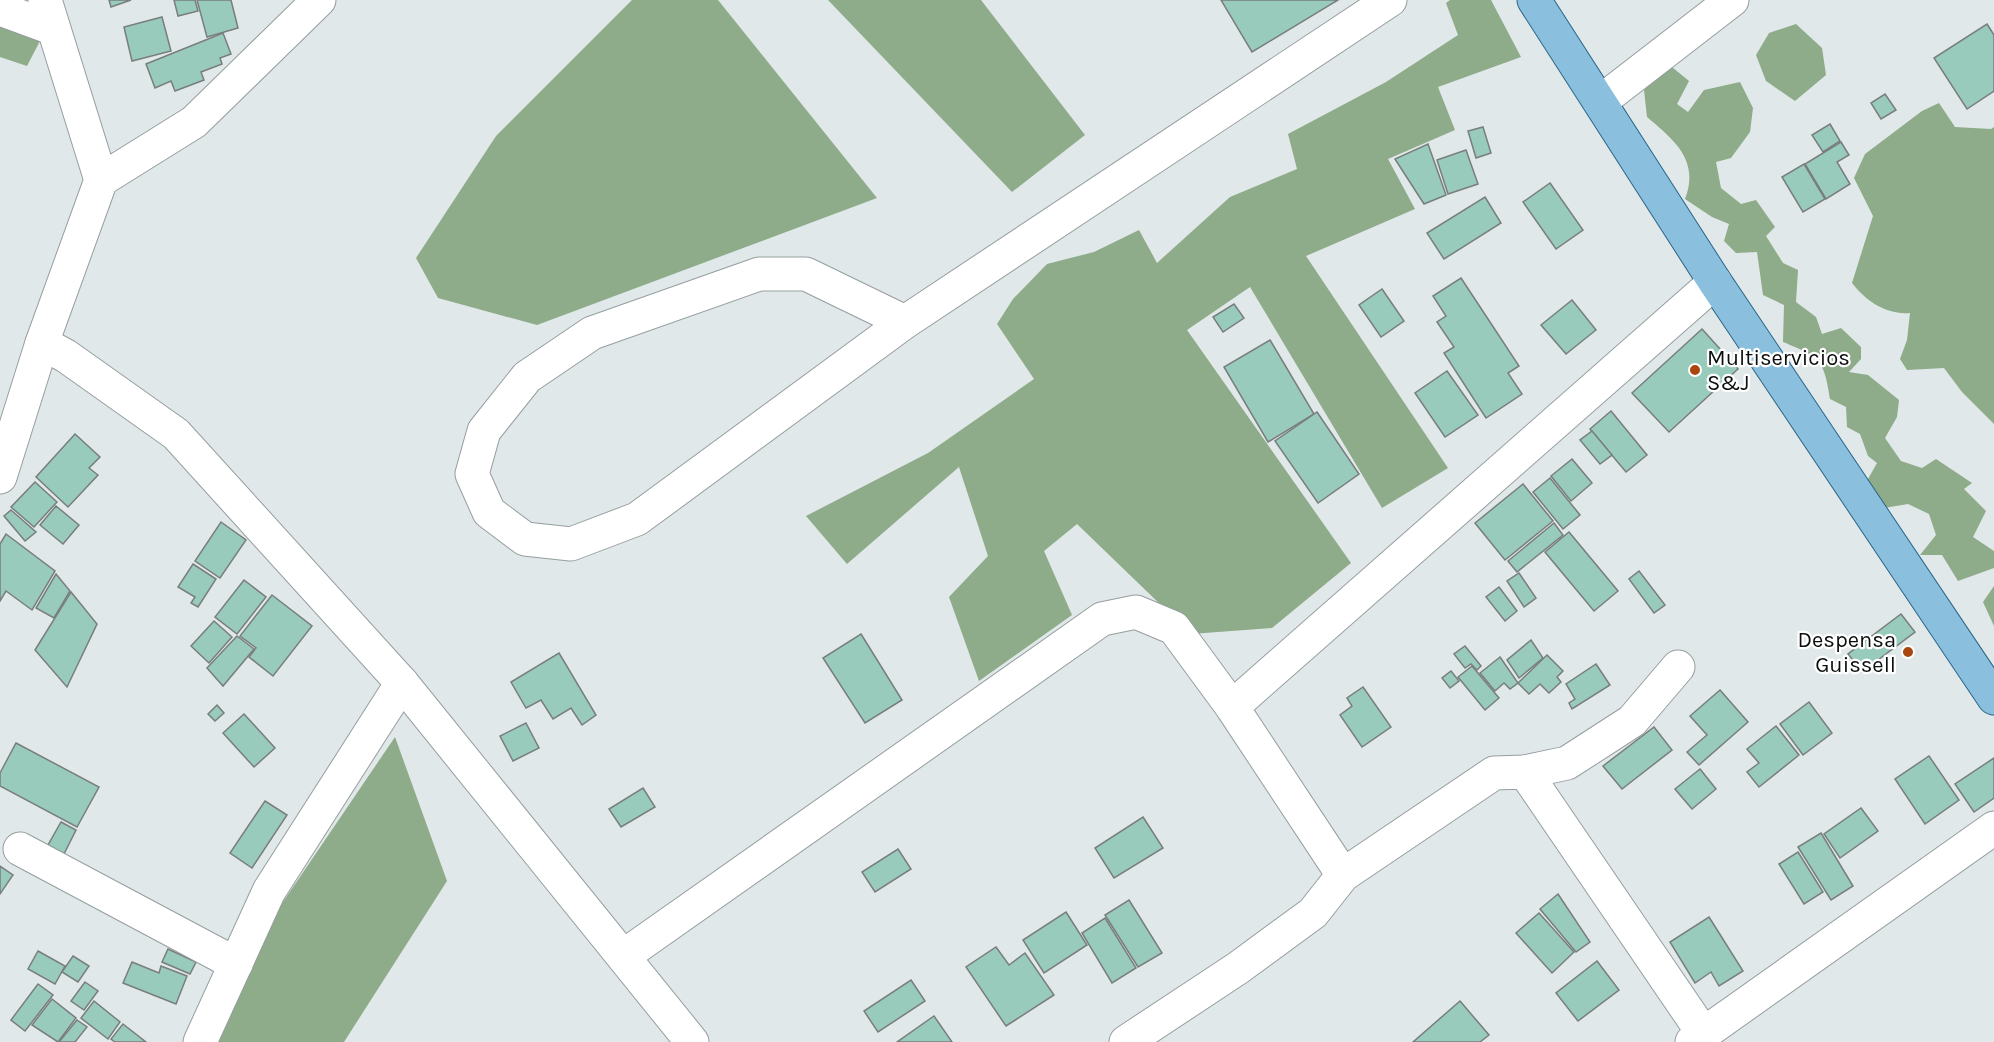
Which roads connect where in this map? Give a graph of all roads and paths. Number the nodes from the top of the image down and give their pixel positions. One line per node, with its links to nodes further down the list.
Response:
1 (319, 0): 8 (street)
2 (1390, 0): 10 (street)
3 (1534, 0): 7 (main road)
4 (1732, 0): 7 (street)
5 (0, 9): 6 (street)
6 (49, 14): 8 (street)
7 (1600, 102): 9 (main road)
8 (101, 180): 11 (street)
9 (1715, 282): 15 (main road); 16 (street)
10 (905, 322): 10 (street)
11 (42, 343): 12 (street); 14 (street)
12 (0, 477)
13 (1678, 667): 17 (street)
14 (402, 682): 21 (street); 22 (street)
15 (1994, 698)
16 (1232, 707): 20 (street); 21 (street)
17 (1525, 772): 20 (street); 23 (street)
18 (1994, 828): 23 (street)
19 (20, 849): 22 (street)
20 (1343, 875): 24 (street)
21 (625, 955): 26 (street)
22 (236, 964): 25 (street)
23 (1697, 1038)
24 (1132, 1040)
25 (200, 1042)
26 (692, 1042)

